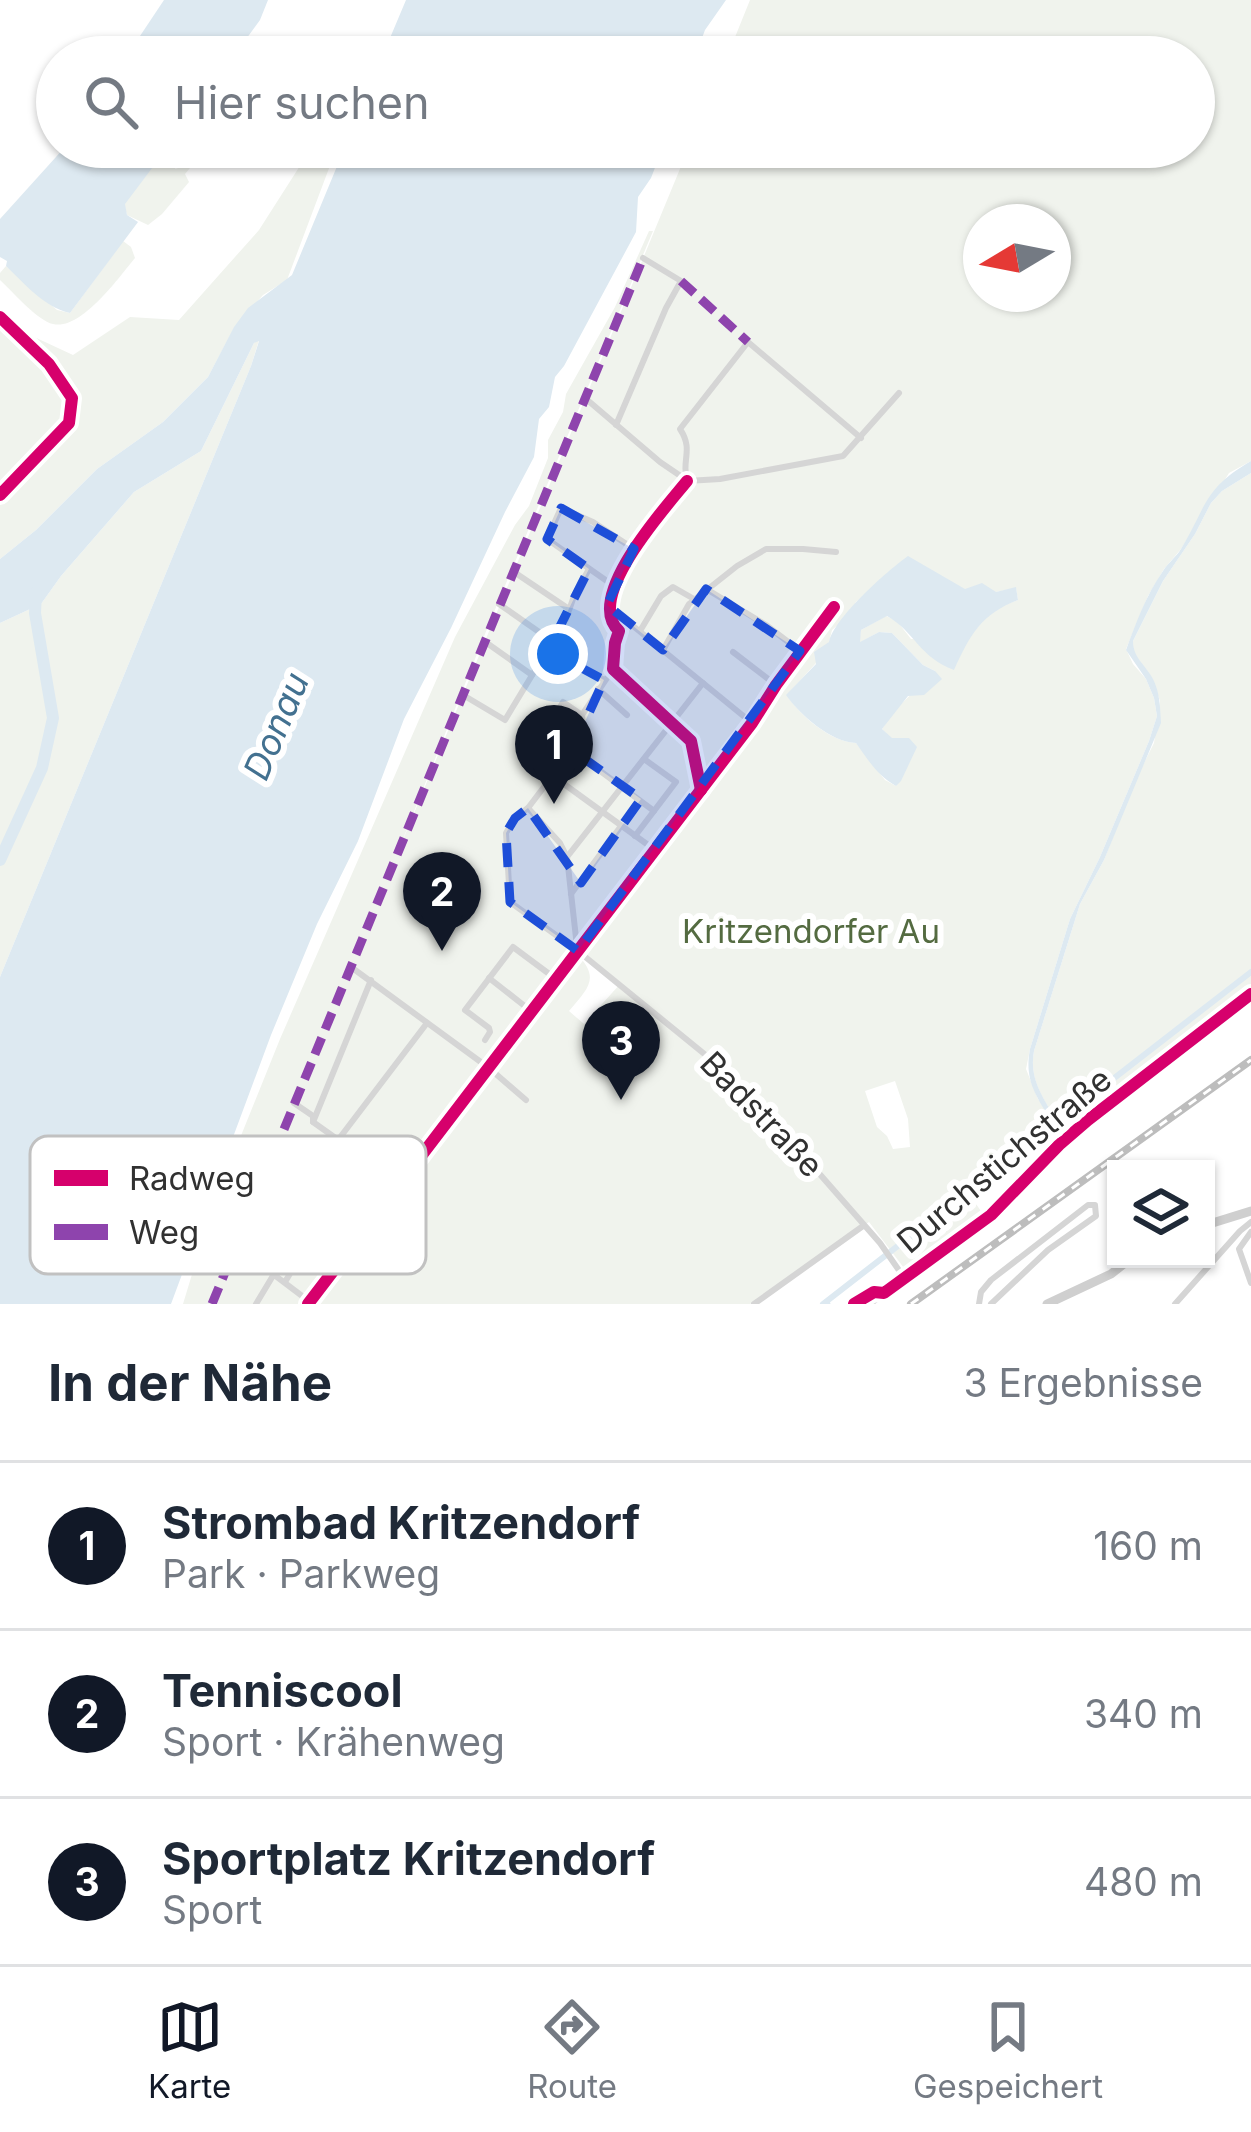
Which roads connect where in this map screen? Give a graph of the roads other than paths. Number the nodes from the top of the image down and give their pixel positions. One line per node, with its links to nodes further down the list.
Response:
1 (643, 258): 4 (street)
2 (899, 392): 5 (street)
3 (585, 398): 4 (street)
4 (616, 425): 6 (street)
5 (861, 438): 6 (street); 6 (street)
6 (688, 481): 7 (street)
7 (634, 549): 9 (street); 11 (street)
8 (836, 552): 12 (street)
9 (589, 569): 11 (street); 17 (street)
10 (514, 572): 17 (street)
11 (615, 587): 15 (street)
12 (706, 590): 13 (street); 22 (street)
13 (694, 598): 18 (street); 21 (street)
14 (499, 604): 20 (street)
15 (610, 607): 18 (street); 24 (street)
16 (834, 608): 22 (street)
17 (568, 609): 20 (street)
18 (640, 632): 21 (street)
19 (484, 641): 25 (street)
20 (550, 645): 25 (street); 26 (street)
21 (663, 650): 27 (street)
22 (800, 651): 28 (street)
23 (733, 652): 28 (street)
24 (613, 669): 26 (street); 33 (street)
25 (532, 675): 30 (street)
26 (604, 680): 29 (street)
27 (703, 683): 33 (street); 34 (street)
28 (776, 685): 34 (street)
29 (598, 689): 31 (street); 32 (street)
30 (463, 695)
31 (582, 715): 35 (street); 37 (street)
32 (627, 715)
33 (671, 723): 36 (street); 39 (street)
34 (752, 723): 39 (street)
35 (572, 750): 37 (street); 38 (street)
36 (644, 759): 38 (street); 41 (street)
37 (551, 778): 40 (street); 42 (street)
38 (623, 786): 41 (street); 42 (street)
39 (701, 790): 45 (street)
40 (528, 808): 46 (street); 48 (street, Badstraße)
41 (654, 811): 44 (street)
42 (603, 813): 43 (street); 46 (street)
43 (621, 826): 44 (street); 47 (street)
44 (635, 836): 45 (street)
45 (655, 850): 48 (street)
46 (567, 857): 47 (street)
47 (571, 894): 48 (street)
48 (578, 951): 52 (street); 67 (street, Badstraße)
49 (351, 967): 51 (street)
50 (489, 978): 52 (street); 54 (street); 56 (street)
51 (371, 980): 55 (street); 60 (street)
52 (556, 980): 54 (street)
53 (1251, 994): 73 (street, Durchstichstraße)
54 (531, 1010): 57 (street)
55 (427, 1023): 57 (street); 62 (street)
56 (485, 1040)
57 (489, 1068): 58 (street); 63 (street)
58 (526, 1100)
59 (294, 1103): 60 (street)
60 (313, 1122): 61 (street)
61 (332, 1136)
62 (341, 1136)
63 (426, 1150)
64 (1251, 1211): 65 (main road)
65 (1215, 1222)
66 (1251, 1222): 83 (street)
67 (864, 1226): 73 (street, Badstraße); 78 (street)
68 (1251, 1232): 75 (street)
69 (1119, 1268): 82 (main road)
70 (274, 1274): 74 (street); 77 (street)
71 (290, 1274): 74 (street)
72 (331, 1274): 76 (street)
73 (905, 1279): 79 (street, Durchstichstraße)
74 (285, 1282): 76 (street)
75 (1251, 1283)
76 (309, 1303)
77 (256, 1304)
78 (754, 1304)
79 (870, 1304)
80 (979, 1304): 81 (street)
81 (991, 1304)
82 (1047, 1304)
83 (1175, 1304)

